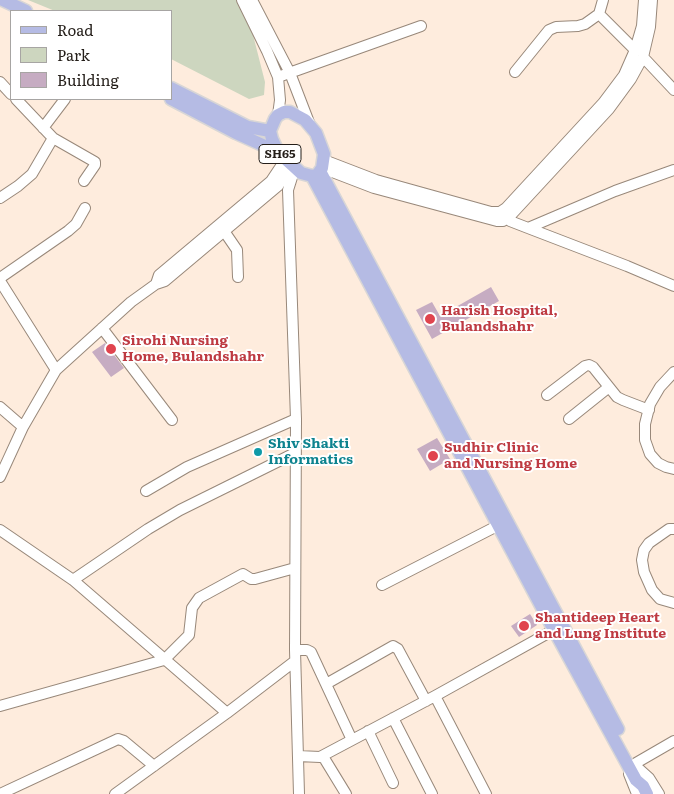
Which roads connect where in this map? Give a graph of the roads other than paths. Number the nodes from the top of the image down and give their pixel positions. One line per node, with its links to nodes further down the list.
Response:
1 (3, 0): 8 (main road)
2 (242, 0): 14 (street)
3 (603, 0): 9 (street)
4 (644, 0): 11 (street)
5 (652, 0): 11 (street)
6 (256, 1): 13 (street)
7 (0, 8): 8 (main road)
8 (21, 8)
9 (599, 14): 11 (street); 12 (street)
10 (420, 26): 13 (street)
11 (639, 54): 17 (street); 33 (street)
12 (515, 72)
13 (290, 73): 14 (street); 23 (street)
14 (278, 78): 22 (street)
15 (0, 82): 18 (street)
16 (172, 89): 25 (main road, SH65)
17 (674, 90)
18 (10, 93)
19 (172, 99): 27 (main road, SH65)
20 (17, 100): 24 (street)
21 (64, 100): 24 (street)
22 (278, 115): 23 (main road, SH65); 25 (main road, SH65)
23 (310, 125): 28 (main road, SH65)
24 (43, 128): 26 (street)
25 (270, 130): 27 (main road, SH65)
26 (52, 138): 30 (street); 31 (street)
27 (287, 161): 28 (main road, SH65); 35 (street); 38 (street); 47 (street)
28 (320, 169): 33 (street); 55 (main road, SH65); 62 (main road, SH65)
29 (674, 170): 34 (street)
30 (84, 181)
31 (0, 198)
32 (85, 208): 37 (street)
33 (503, 215): 34 (street)
34 (528, 228): 39 (street)
35 (224, 231): 36 (street); 38 (street)
36 (238, 277)
37 (0, 279): 41 (street)
38 (156, 284): 40 (street)
39 (674, 286)
40 (102, 328): 41 (street); 49 (street)
41 (56, 370): 50 (street)
42 (674, 372): 46 (street)
43 (609, 388): 44 (street); 46 (street); 48 (street)
44 (547, 395)
45 (0, 407): 50 (street)
46 (649, 410): 52 (street)
47 (296, 419): 51 (street); 54 (street)
48 (569, 419)
49 (172, 420)
50 (23, 427): 53 (street)
51 (295, 453): 58 (street); 59 (street)
52 (674, 469)
53 (0, 477)
54 (146, 492)
55 (499, 525): 60 (street); 62 (main road, SH65)
56 (674, 529): 61 (street)
57 (0, 530): 59 (street)
58 (295, 568): 63 (street); 64 (street)
59 (73, 580): 64 (street)
60 (382, 585)
61 (674, 603)
62 (558, 628): 67 (street); 77 (main road, SH65)
63 (295, 650): 65 (street); 66 (street)
64 (164, 660): 68 (street); 69 (street)
65 (295, 661): 69 (street); 74 (street)
66 (326, 684): 67 (street); 72 (street)
67 (431, 698): 70 (street); 85 (street)
68 (0, 706)
69 (227, 713): 76 (street)
70 (393, 718): 71 (street); 84 (street)
71 (368, 731): 72 (street); 78 (street)
72 (352, 740): 75 (street)
73 (674, 741): 77 (street)
74 (298, 756): 75 (street); 82 (street)
75 (320, 756): 83 (street)
76 (154, 766): 80 (street); 81 (street)
77 (634, 766): 79 (main road, SH65); 86 (street)
78 (393, 783)
79 (642, 791)
80 (0, 794)
81 (115, 794)
82 (299, 794)
83 (346, 794)
84 (432, 794)
85 (486, 794)
86 (659, 794)

